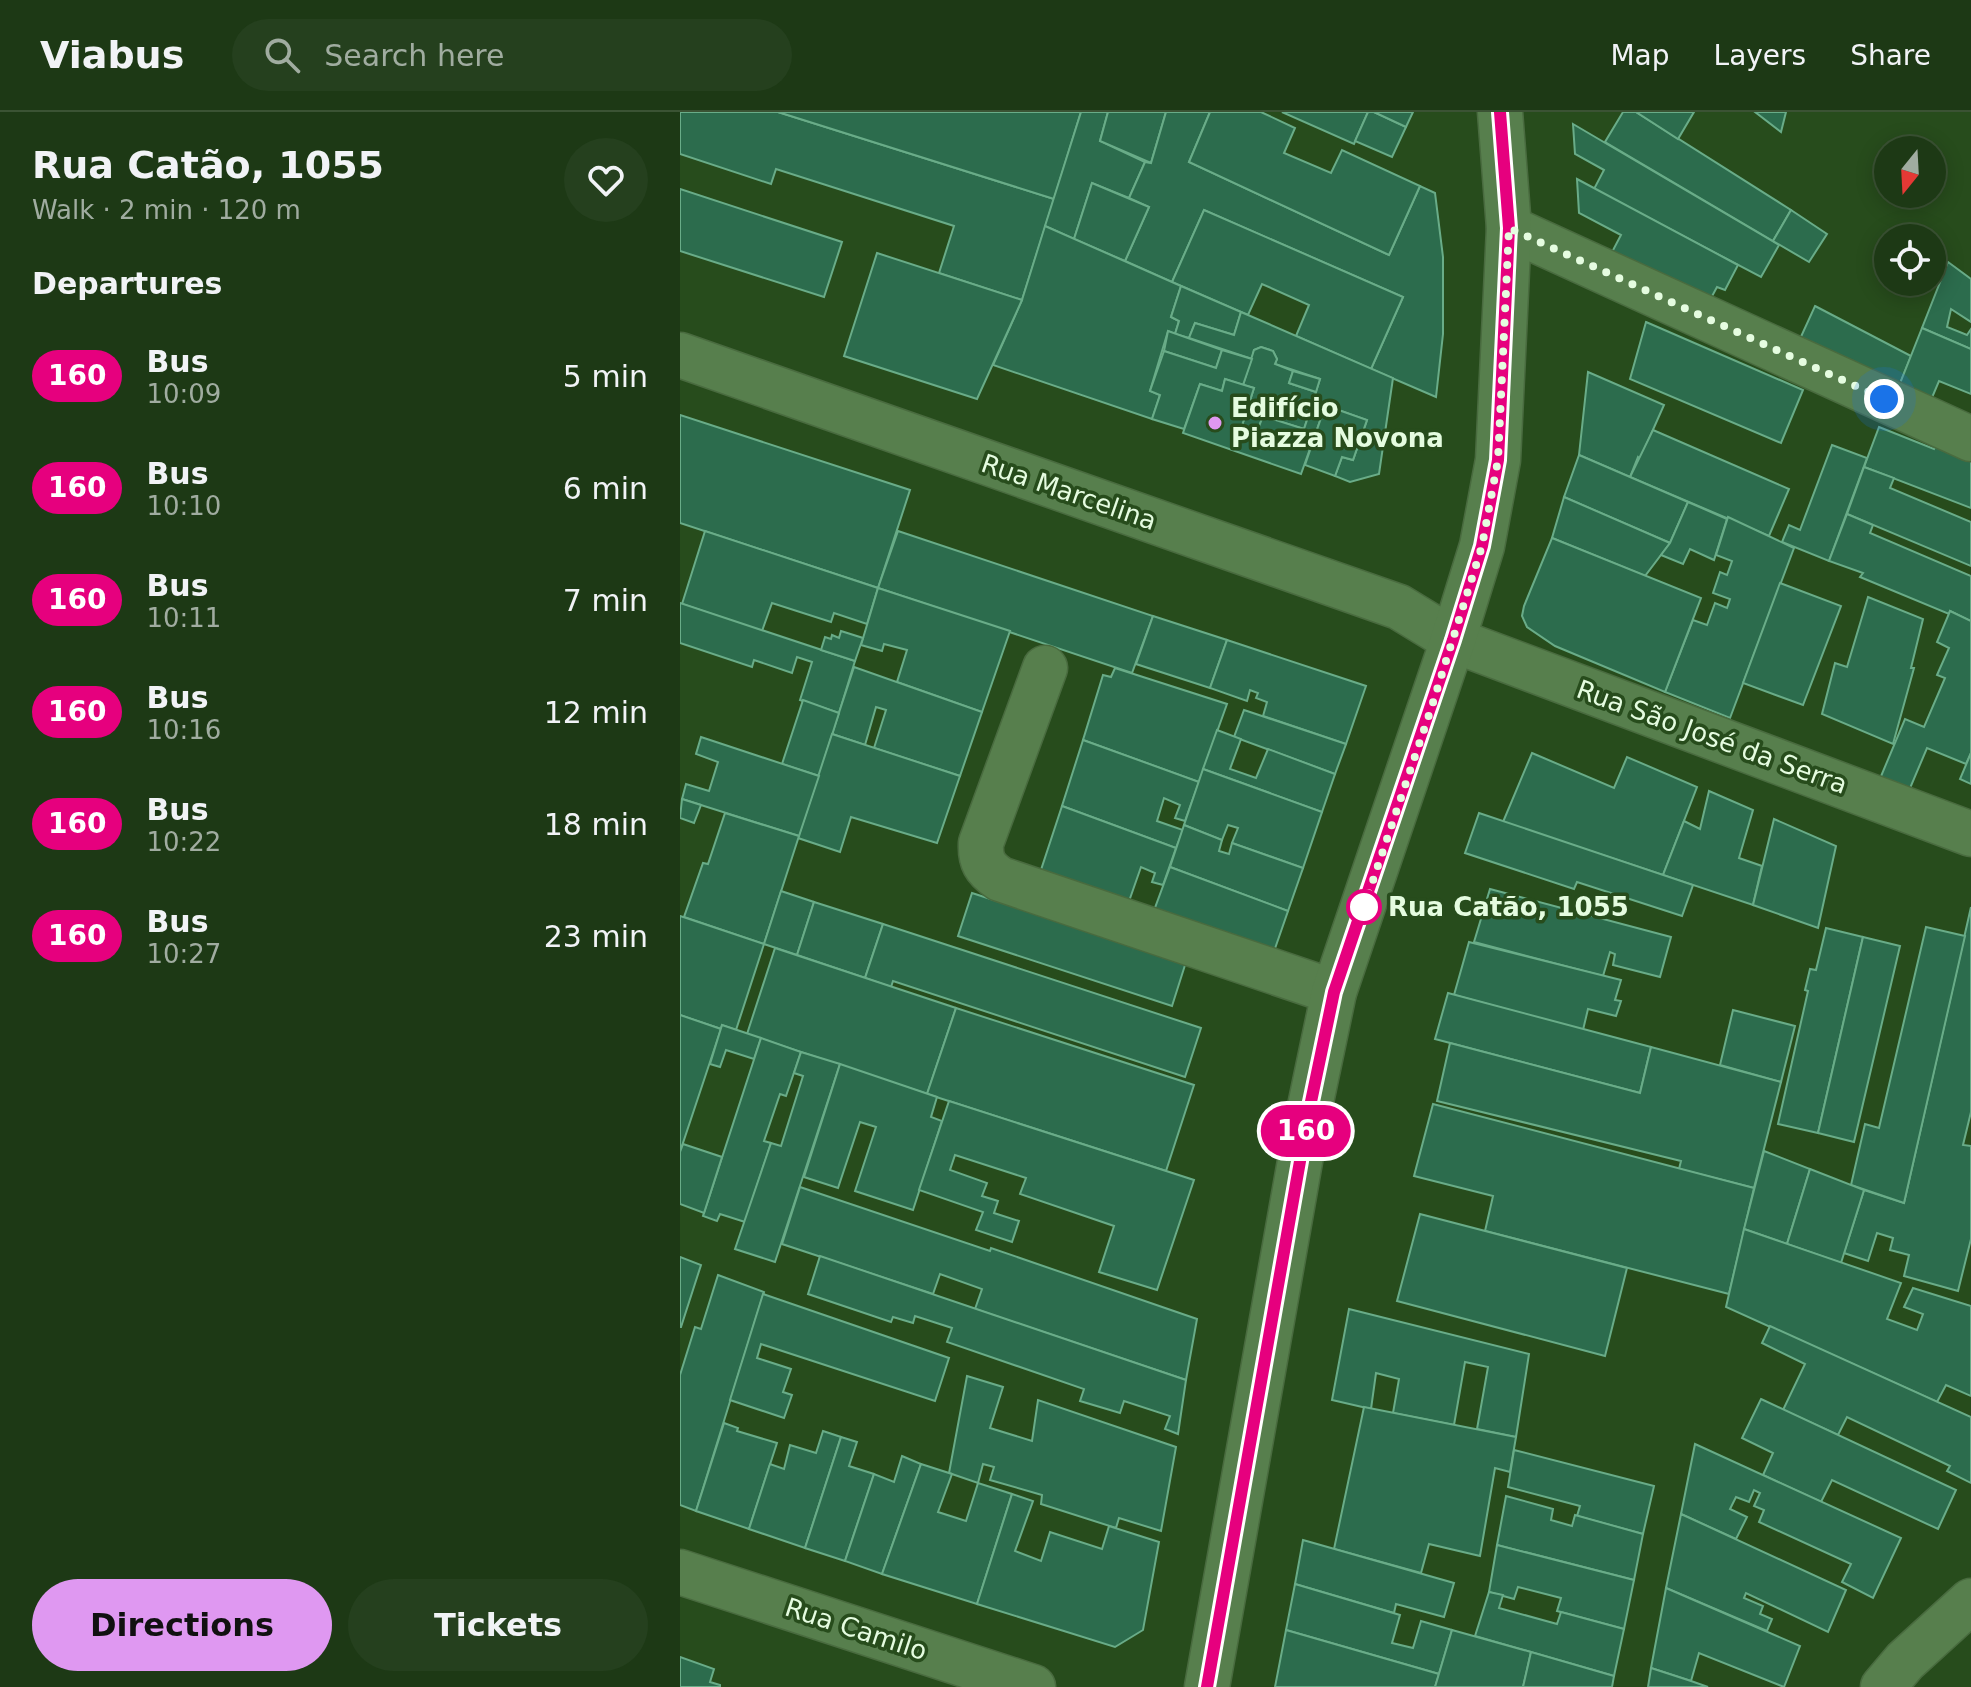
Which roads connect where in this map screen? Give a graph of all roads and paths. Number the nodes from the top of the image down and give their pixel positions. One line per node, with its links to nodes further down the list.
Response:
1 (1500, 112): 2 (street)
2 (1509, 228): 4 (street); 5 (street)
3 (680, 355): 5 (street, Rua Marcelina)
4 (1971, 439)
5 (1453, 640): 7 (street, Rua São José da Serra); 8 (street)
6 (1045, 668): 8 (street)
7 (1971, 834)
8 (1334, 992): 12 (street)
9 (680, 1572): 11 (street, Rua Camilo)
10 (1971, 1601): 13 (street)
11 (1033, 1687)
12 (1207, 1687)
13 (1883, 1687)

